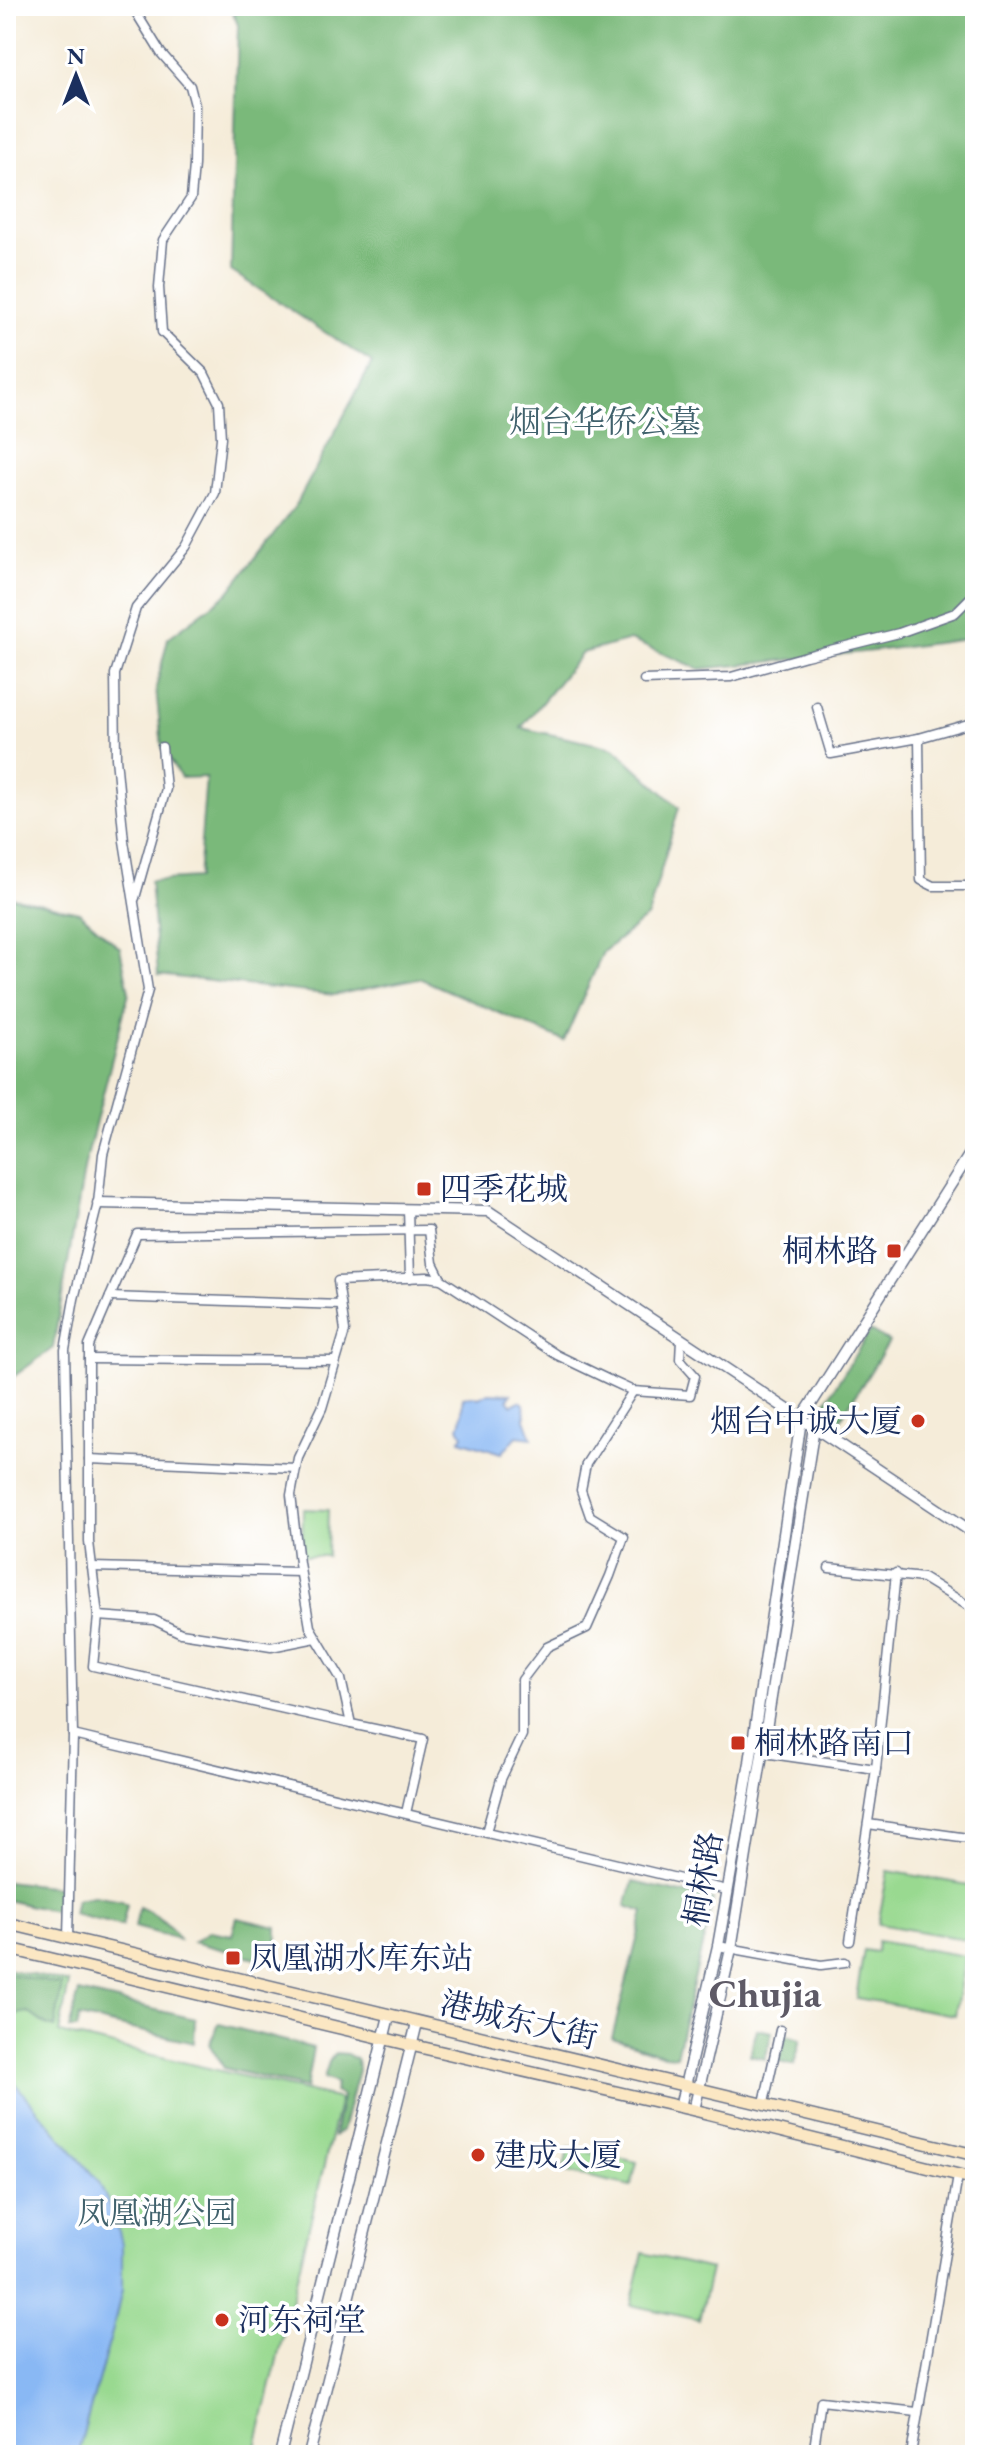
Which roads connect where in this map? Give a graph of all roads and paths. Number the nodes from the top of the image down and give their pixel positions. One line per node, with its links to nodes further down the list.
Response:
1 (132, 6): 9 (street)
2 (975, 593): 3 (street)
3 (644, 680)
4 (817, 707): 6 (street)
5 (975, 722): 6 (street)
6 (919, 738): 8 (street)
7 (162, 747): 9 (street)
8 (975, 886)
9 (134, 903): 11 (street)
10 (975, 1146): 22 (street)
11 (98, 1203): 12 (street); 35 (street)
12 (408, 1209): 13 (street); 18 (street)
13 (409, 1230): 14 (street); 15 (street); 16 (street)
14 (410, 1278): 15 (street); 17 (street)
15 (441, 1279): 21 (street)
16 (110, 1297): 17 (street); 19 (street)
17 (341, 1305): 20 (street)
18 (681, 1340): 21 (street); 22 (street)
19 (89, 1359): 20 (street); 24 (street)
20 (335, 1361): 25 (street)
21 (633, 1391): 40 (street)
22 (801, 1420): 23 (street); 42 (street, 桐林路)
23 (814, 1427): 26 (street); 36 (street, 桐林路)
24 (89, 1459): 25 (street); 27 (street)
25 (296, 1468): 29 (street)
26 (975, 1534)
27 (92, 1567): 29 (street); 32 (street)
28 (829, 1568): 30 (street)
29 (300, 1572): 33 (street)
30 (896, 1573): 31 (street); 37 (street)
31 (975, 1610)
32 (98, 1616): 33 (street); 34 (street)
33 (316, 1638): 34 (street)
34 (351, 1724): 38 (street)
35 (73, 1735): 38 (street); 44 (street)
36 (764, 1753): 37 (street); 48 (street, 桐林路)
37 (876, 1769): 39 (street)
38 (406, 1813): 40 (street)
39 (868, 1824): 41 (street); 45 (street)
40 (486, 1832): 42 (street)
41 (975, 1839)
42 (727, 1890): 46 (street, 桐林路)
43 (6, 1923): 44 (main road, 港城东大街)
44 (68, 1938): 50 (main road, 港城东大街)
45 (850, 1941)
46 (718, 1946): 48 (street); 55 (street, 桐林路)
47 (6, 1948): 53 (main road, 港城东大街)
48 (731, 1949): 49 (street); 56 (street, 桐林路)
49 (845, 1962)
50 (389, 2016): 51 (main road, 港城东大街); 53 (street)
51 (417, 2023): 54 (street); 55 (main road, 港城东大街)
52 (780, 2030): 57 (street)
53 (383, 2037): 54 (main road, 港城东大街); 64 (street)
54 (411, 2045): 58 (main road, 港城东大街); 65 (street)
55 (685, 2084): 56 (main road, 港城东大街); 58 (street, 桐林路)
56 (699, 2087): 57 (main road, 港城东大街); 59 (street, 桐林路)
57 (764, 2103): 60 (main road, 港城东大街)
58 (680, 2107): 59 (main road, 港城东大街)
59 (694, 2110): 61 (main road, 港城东大街)
60 (975, 2155)
61 (958, 2176): 62 (main road, 港城东大街); 63 (street)
62 (975, 2179)
63 (917, 2412): 66 (street); 67 (street)
64 (280, 2455)
65 (309, 2455)
66 (813, 2455)
67 (911, 2455)

